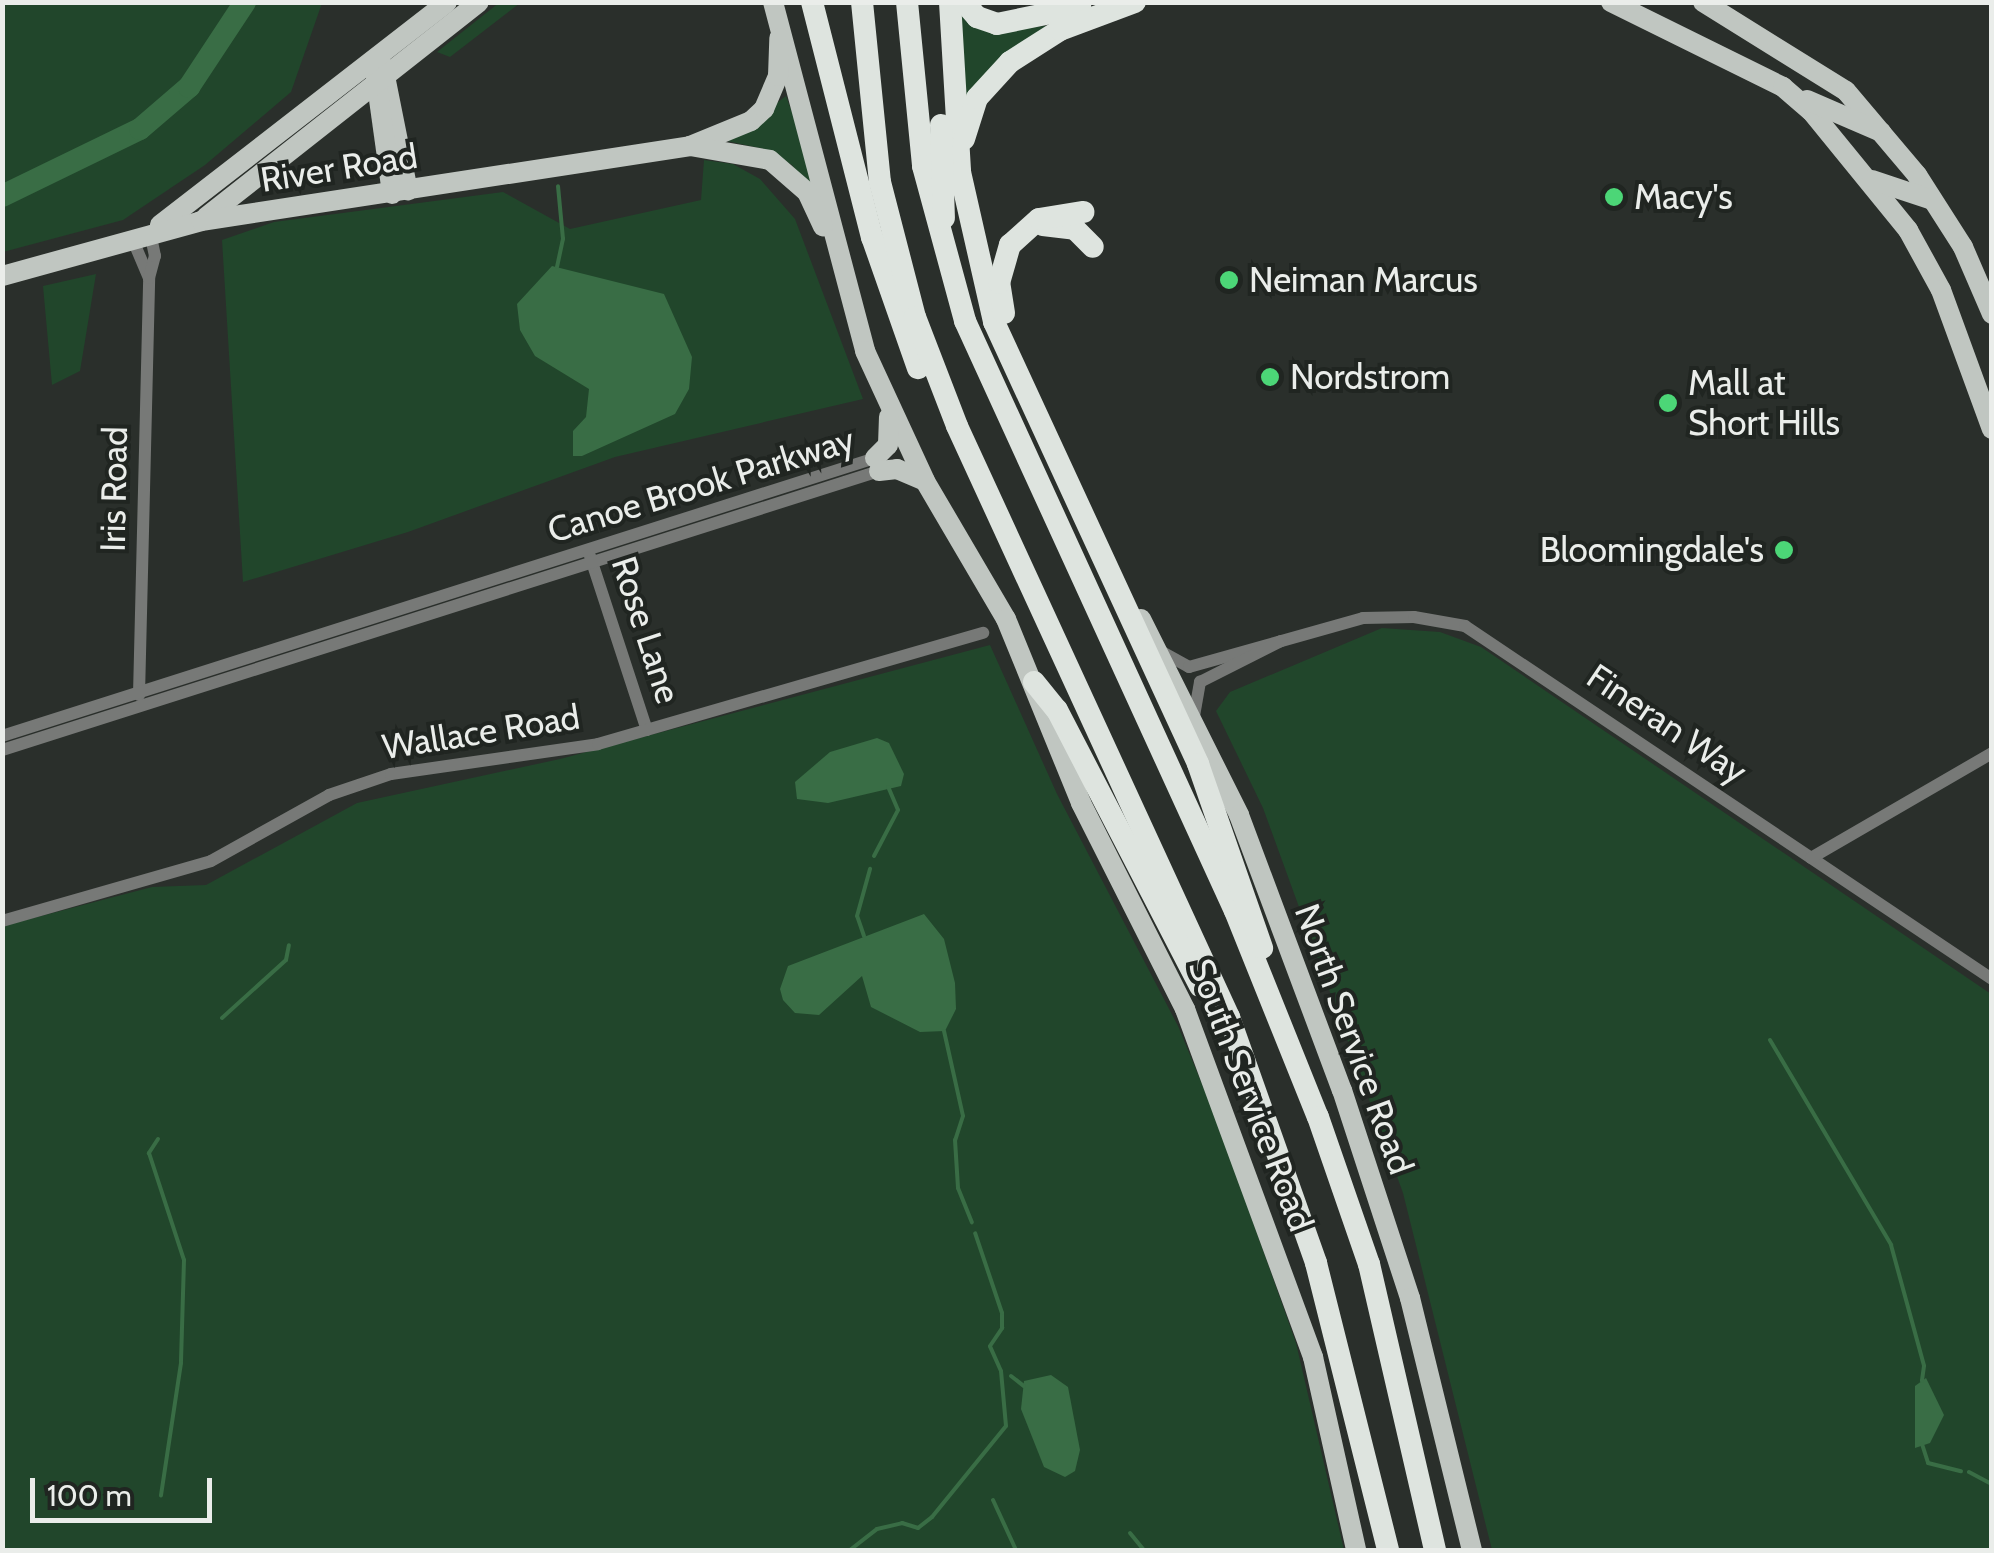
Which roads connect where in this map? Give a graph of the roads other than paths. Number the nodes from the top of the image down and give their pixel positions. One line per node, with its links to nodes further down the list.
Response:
1 (447, 2): 16 (main road)
2 (478, 2): 16 (main road)
3 (812, 2): 40 (highway)
4 (862, 2): 40 (highway)
5 (908, 2): 31 (highway)
6 (936, 2): 31 (highway)
7 (950, 2): 21 (highway)
8 (964, 2): 9 (highway)
9 (1093, 2)
10 (1134, 2): 21 (highway)
11 (1610, 2): 15 (main road)
12 (1634, 2): 15 (main road)
13 (1703, 2): 18 (main road)
14 (776, 12): 19 (main road, River Road); 34 (main road)
15 (1649, 21): 17 (main road)
16 (381, 74): 20 (main road); 24 (main road); 27 (main road); 29 (main road)
17 (1783, 87): 18 (main road); 23 (main road)
18 (1885, 133): 25 (main road)
19 (690, 146): 22 (main road, River Road); 34 (main road, River Road)
20 (402, 150): 22 (main road); 24 (main road)
21 (960, 172): 35 (highway)
22 (477, 180): 24 (main road, River Road)
23 (1872, 180): 25 (main road); 37 (main road)
24 (400, 192): 27 (main road, River Road)
25 (1934, 201): 33 (main road)
26 (1083, 212): 28 (highway)
27 (200, 220): 29 (main road, River Road)
28 (1021, 233): 30 (highway); 35 (highway)
29 (141, 235): 32 (main road, River Road); 47 (street, Iris Road)
30 (1094, 247)
31 (944, 257): 56 (highway)
32 (2, 276)
33 (1992, 314)
34 (856, 322): 36 (main road, South Service Road)
35 (1022, 374): 42 (highway)
36 (888, 410): 38 (main road); 39 (main road, South Service Road)
37 (1991, 423)
38 (877, 464): 39 (main road); 41 (street, Canoe Brook Parkway)
39 (924, 481): 46 (main road, South Service Road)
40 (1014, 546): 57 (highway)
41 (590, 556): 47 (street, Canoe Brook Parkway); 49 (street, Rose Lane)
42 (1114, 574): 45 (main road, North Service Road); 56 (highway)
43 (983, 633): 49 (street, Wallace Road)
44 (1280, 641): 45 (street, Fineran Way); 48 (street, Fineran Way); 53 (street, Fineran Way)
45 (1157, 647): 48 (main road, North Service Road)
46 (1034, 682): 57 (highway); 58 (main road, South Service Road)
47 (139, 696): 50 (street, Canoe Brook Parkway); 51 (street, Canoe Brook Parkway)
48 (1194, 716): 61 (main road, North Service Road)
49 (647, 730): 54 (street, Wallace Road)
50 (2, 736)
51 (2, 750)
52 (1992, 753): 53 (street)
53 (1811, 858): 55 (street, Fineran Way)
54 (2, 921)
55 (1992, 979)
56 (1279, 1020): 60 (highway)
57 (1247, 1066): 59 (highway)
58 (1356, 1550)
59 (1388, 1550)
60 (1439, 1550)
61 (1472, 1550)

